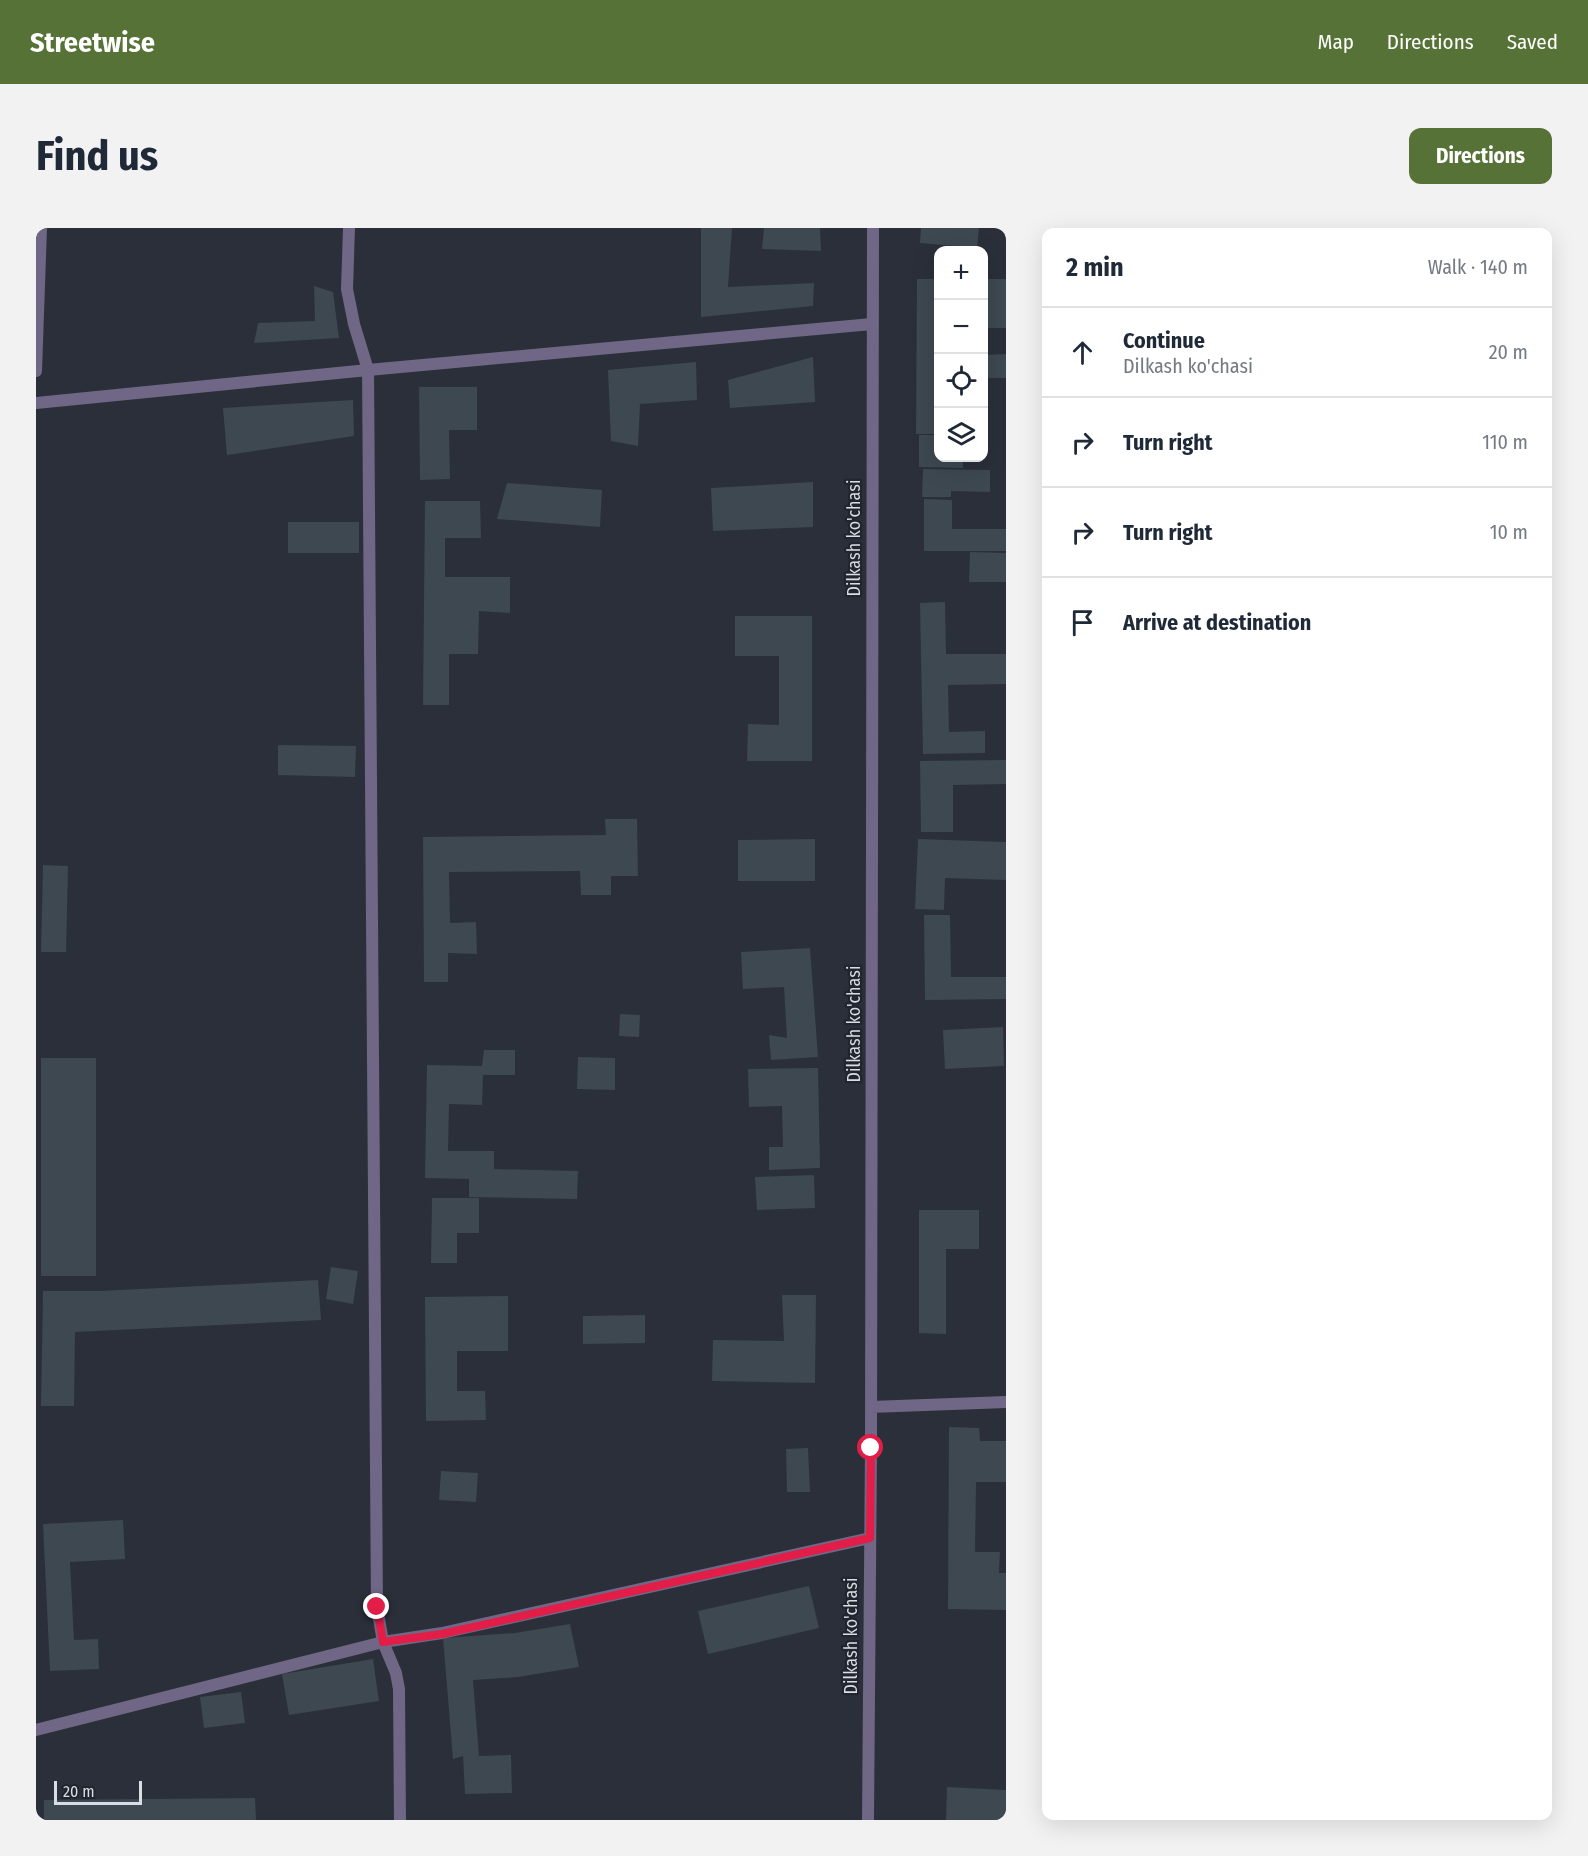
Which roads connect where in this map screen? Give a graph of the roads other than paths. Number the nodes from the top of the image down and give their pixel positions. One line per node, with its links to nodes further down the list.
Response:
1 (41, 228): 6 (street)
2 (349, 228): 5 (street)
3 (873, 228): 4 (street, Dilkash ko'chasi)
4 (872, 324): 5 (street); 9 (street, Dilkash ko'chasi)
5 (369, 370): 7 (street); 11 (street)
6 (36, 371)
7 (36, 403)
8 (1006, 1402): 9 (street)
9 (872, 1407): 10 (street, Dilkash ko'chasi)
10 (870, 1538): 11 (street); 14 (street, Dilkash ko'chasi)
11 (383, 1642): 12 (street); 13 (street)
12 (36, 1730)
13 (400, 1820)
14 (868, 1820)

